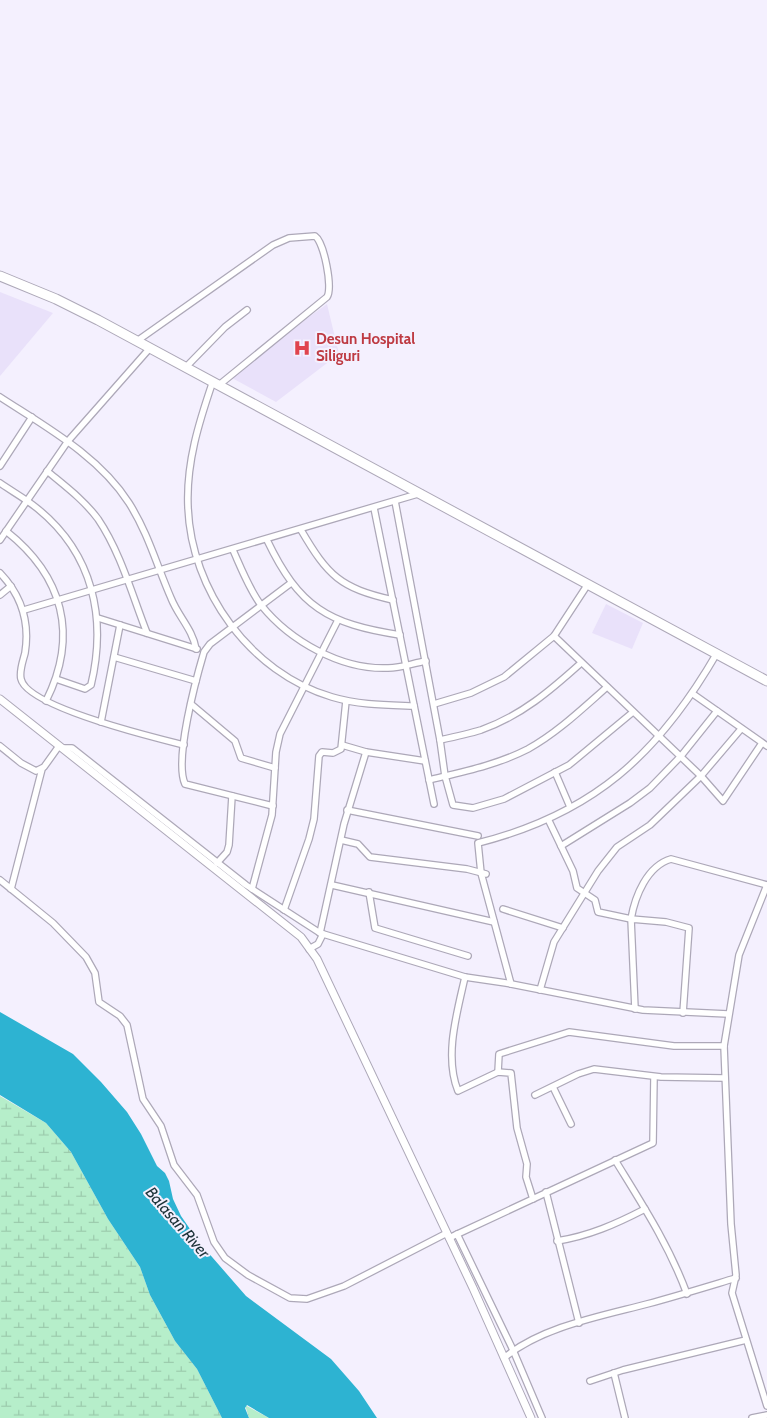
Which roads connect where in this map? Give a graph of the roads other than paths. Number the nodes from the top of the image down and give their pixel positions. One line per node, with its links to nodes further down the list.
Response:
1 (0, 276): 3 (main road)
2 (246, 310): 5 (street)
3 (137, 341): 4 (main road); 6 (street)
4 (150, 348): 5 (main road); 9 (street)
5 (186, 367): 6 (main road)
6 (216, 383): 13 (main road); 22 (street)
7 (0, 397): 8 (street)
8 (32, 418): 9 (street); 10 (street)
9 (68, 441): 11 (street); 23 (street)
10 (0, 466)
11 (47, 471): 14 (street); 25 (street)
12 (0, 483): 14 (street)
13 (420, 493): 15 (street); 27 (main road)
14 (27, 501): 18 (street); 29 (street)
15 (395, 501): 16 (street); 47 (street)
16 (374, 508): 17 (street); 32 (street)
17 (301, 530): 20 (street); 32 (street)
18 (6, 531): 19 (street); 31 (street)
19 (0, 540)
20 (267, 540): 21 (street); 26 (street)
21 (233, 550): 22 (street); 33 (street)
22 (196, 561): 23 (street); 38 (street)
23 (161, 571): 25 (street); 42 (street)
24 (0, 573): 28 (street)
25 (128, 581): 29 (street); 39 (street)
26 (291, 583): 33 (street); 36 (street)
27 (588, 584): 41 (street); 45 (main road)
28 (11, 586): 30 (street); 34 (street)
29 (94, 591): 31 (street); 35 (street)
30 (0, 595)
31 (58, 600): 34 (street); 50 (street)
32 (393, 600): 40 (street)
33 (261, 604): 38 (street); 44 (street)
34 (24, 610): 57 (street)
35 (98, 618): 37 (street); 50 (street)
36 (338, 620): 40 (street); 44 (street)
37 (120, 625): 39 (street); 46 (street)
38 (233, 626): 43 (street); 53 (street)
39 (146, 633): 42 (street)
40 (400, 635): 49 (street)
41 (554, 636): 48 (street); 60 (street)
42 (196, 649): 43 (street)
43 (204, 652): 51 (street)
44 (322, 652): 49 (street); 53 (street)
45 (717, 653): 52 (main road); 55 (street)
46 (114, 657): 51 (street); 64 (street)
47 (426, 661): 49 (street); 60 (street)
48 (581, 663): 54 (street); 67 (street)
49 (407, 667): 61 (street)
50 (56, 679): 57 (street)
51 (196, 681): 59 (street)
52 (767, 681)
53 (304, 685): 58 (street); 76 (street)
54 (607, 687): 63 (street); 79 (street)
55 (694, 694): 62 (street); 66 (street)
56 (0, 699): 72 (street)
57 (46, 700): 64 (street)
58 (346, 701): 61 (street); 69 (street)
59 (191, 704): 68 (street); 76 (street)
60 (434, 704): 67 (street)
61 (414, 706): 75 (street)
62 (717, 710): 65 (street); 74 (street)
63 (632, 712): 66 (street); 78 (street)
64 (101, 722): 68 (street)
65 (741, 729): 70 (street); 80 (street)
66 (660, 736): 74 (street); 85 (street)
67 (440, 740): 79 (street)
68 (184, 745): 82 (street)
69 (342, 745): 73 (street); 101 (street)
70 (765, 745): 80 (street)
71 (0, 746): 77 (street)
72 (60, 747): 77 (street); 91 (street); 106 (street)
73 (366, 752): 75 (street); 86 (street)
74 (681, 756): 80 (street); 90 (street)
75 (425, 761): 81 (street)
76 (275, 768): 84 (street)
77 (42, 769): 96 (street)
78 (555, 772): 79 (street); 85 (street)
79 (445, 776): 81 (street)
80 (700, 776): 99 (street)
81 (429, 780): 83 (street)
82 (232, 796): 84 (street); 91 (street)
83 (434, 804)
84 (273, 806): 97 (street)
85 (570, 807): 87 (street)
86 (347, 810): 88 (street); 89 (street)
87 (549, 821): 90 (street); 92 (street)
88 (478, 836)
89 (341, 840): 92 (street); 94 (street)
90 (561, 846): 99 (street)
91 (217, 863): 97 (street)
92 (483, 874): 103 (street)
93 (0, 880): 96 (street)
94 (332, 885): 98 (street); 105 (street)
95 (767, 885): 102 (street); 113 (street)
96 (11, 888): 126 (street)
97 (252, 889): 101 (street)
98 (369, 892): 103 (street); 107 (street)
99 (584, 893): 102 (street); 104 (street)
100 (504, 908): 104 (street)
101 (284, 910): 105 (street)
102 (631, 919): 111 (street); 112 (street)
103 (494, 922): 109 (street)
104 (563, 928): 110 (street)
105 (321, 933): 106 (street); 108 (street)
106 (310, 949): 126 (street)
107 (468, 956)
108 (465, 977): 109 (street); 115 (street)
109 (511, 984): 110 (street)
110 (540, 990): 111 (street)
111 (634, 1009): 112 (street)
112 (683, 1013): 113 (street)
113 (728, 1014): 114 (street)
114 (724, 1046): 115 (street); 117 (street)
115 (498, 1072): 123 (street)
116 (654, 1077): 117 (street); 118 (street); 121 (street)
117 (724, 1078): 128 (street)
118 (553, 1087): 119 (street); 120 (street)
119 (535, 1096)
120 (571, 1124)
121 (615, 1160): 122 (street); 124 (street)
122 (546, 1192): 123 (street); 127 (street)
123 (533, 1198): 125 (street)
124 (645, 1209): 127 (street); 129 (street)
125 (457, 1234): 126 (street); 132 (street)
126 (448, 1236): 133 (street)
127 (557, 1241): 130 (street)
128 (736, 1278): 129 (street); 131 (street)
129 (686, 1294): 130 (street)
130 (579, 1323): 132 (street)
131 (746, 1340): 134 (street); 136 (street)
132 (514, 1350): 133 (street); 139 (street)
133 (504, 1358): 138 (street)
134 (614, 1373): 135 (street); 140 (street)
135 (590, 1381)
136 (767, 1406)
137 (767, 1415): 141 (street)
138 (531, 1418)
139 (542, 1418)
140 (625, 1418)
141 (752, 1418)

